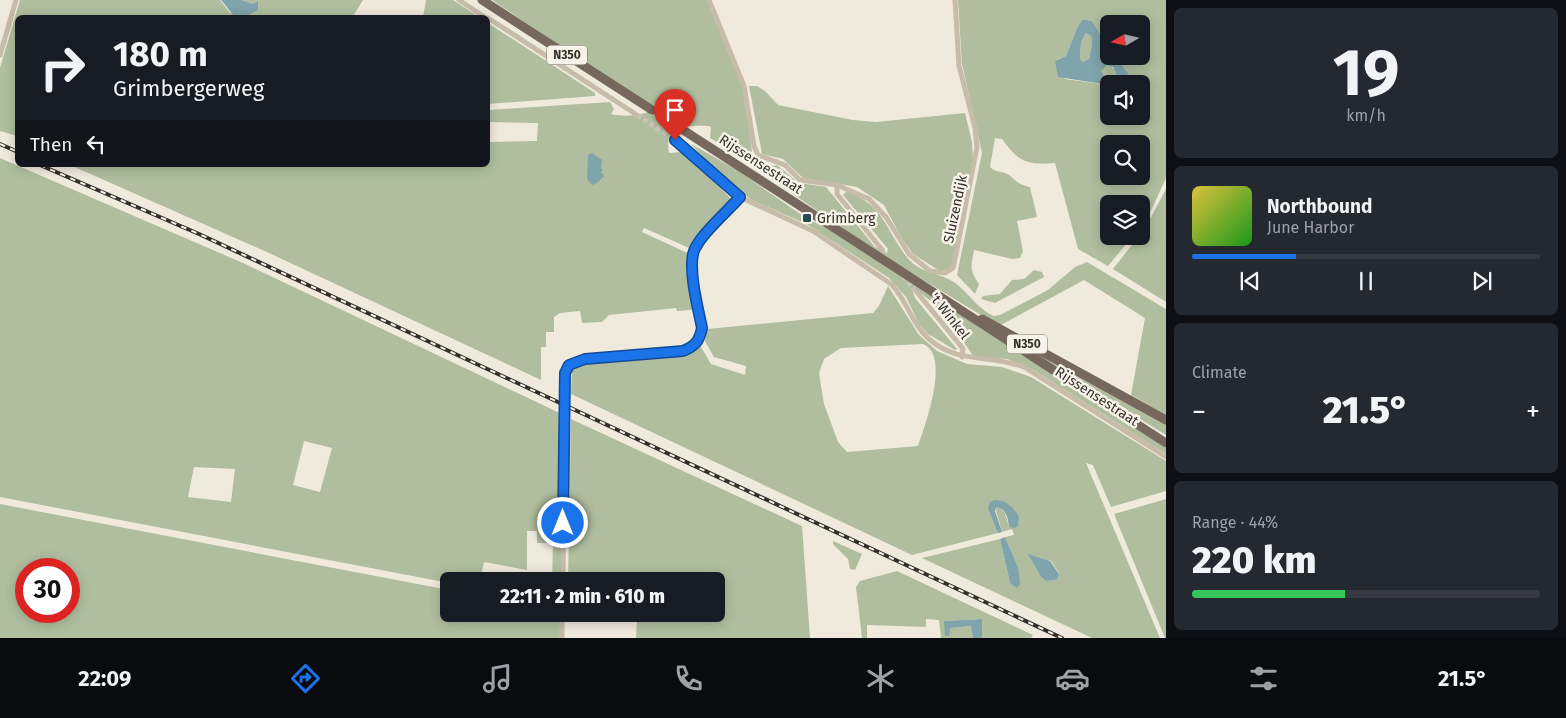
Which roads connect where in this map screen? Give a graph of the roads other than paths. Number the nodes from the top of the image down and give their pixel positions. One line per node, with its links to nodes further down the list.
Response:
1 (16, 0): 8 (street)
2 (459, 0): 6 (street)
3 (482, 0): 9 (main road, N350)
4 (709, 0): 13 (street)
5 (955, 0): 13 (street, Sluizendijk)
6 (482, 15)
7 (490, 20): 10 (street)
8 (0, 55)
9 (652, 110)
10 (637, 115)
11 (680, 128): 17 (main road, Rijssensestraat / N350)
12 (671, 137): 14 (street, Rijssensestraat)
13 (837, 185): 15 (street)
14 (740, 197): 18 (street, Rijssensestraat); 22 (street)
15 (883, 251)
16 (916, 291): 18 (street, 't Winkel)
17 (953, 304): 19 (main road, Rijssensestraat / N350); 20 (main road, Rijssensestraat / N350)
18 (962, 357): 21 (street, Rijssensestraat)
19 (1166, 420)
20 (1166, 443)
21 (1166, 457)
22 (563, 572)
23 (562, 622): 24 (street)
24 (562, 638)

